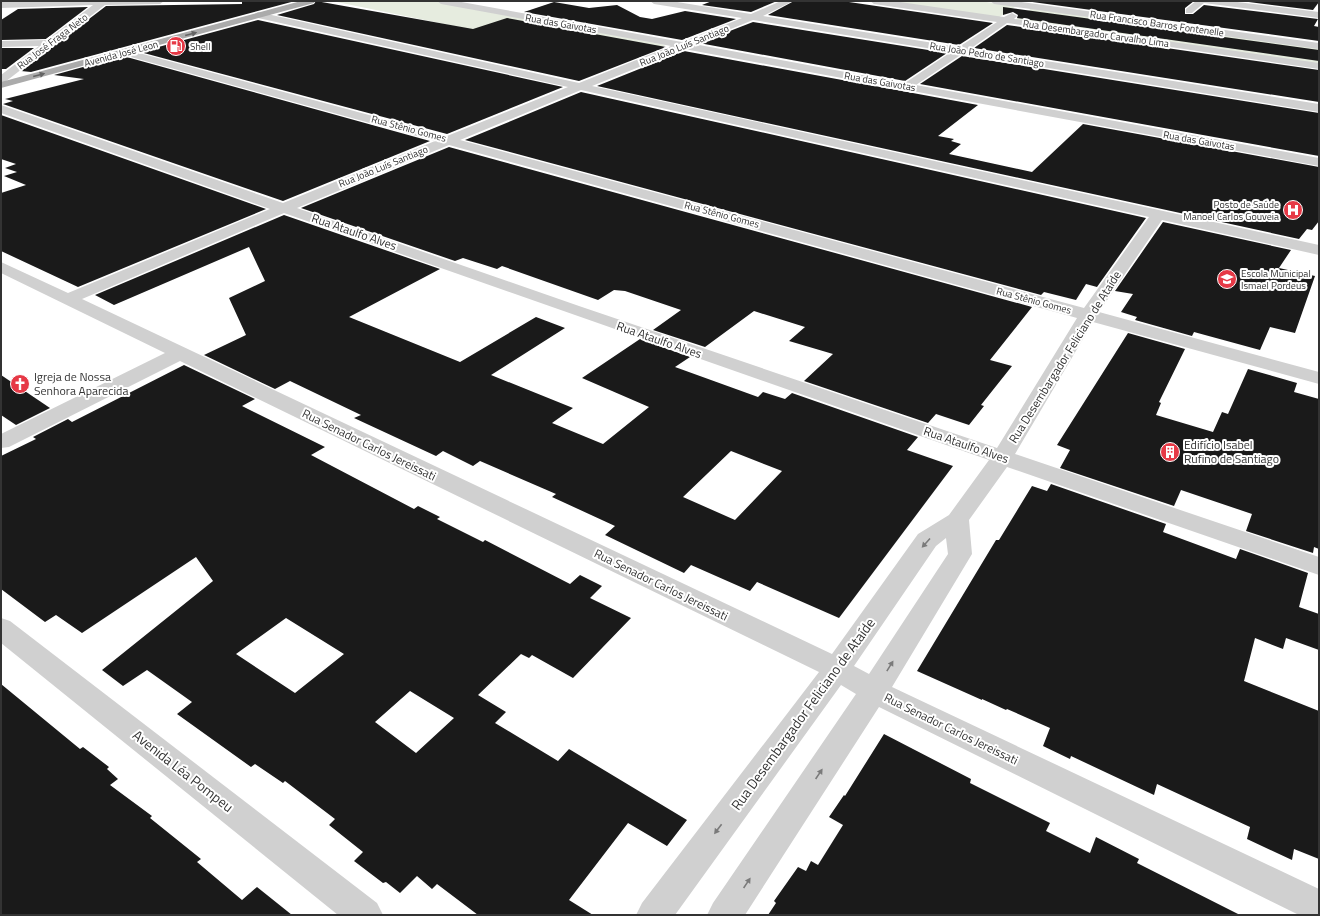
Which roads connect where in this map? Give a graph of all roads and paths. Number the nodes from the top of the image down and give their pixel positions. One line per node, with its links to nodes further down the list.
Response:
1 (160, 1): 11 (street)
2 (311, 1): 16 (main road, Avenida José Leon)
3 (441, 1): 23 (street, Rua das Gaivotas)
4 (654, 1): 18 (street, Rua João Pedro de Santiago)
5 (789, 1): 18 (street, Rua João Luís Santiago)
6 (874, 1): 19 (street, Rua Desembargador Carvalho Lima)
7 (994, 1): 12 (street, Rua Francisco Barros Fontenelle)
8 (1201, 1): 15 (street)
9 (1207, 1): 14 (street)
10 (1280, 1): 14 (street)
11 (103, 2): 13 (street); 21 (street, Rua José Fraga Neto)
12 (1032, 3): 19 (street); 24 (street, Rua Francisco Barros Fontenelle)
13 (1, 5)
14 (1275, 10): 17 (street); 20 (street)
15 (1189, 11)
16 (258, 15): 26 (main road, Avenida José Leon, one-way to 16); 30 (street)
17 (1319, 15)
18 (753, 17): 23 (street, Rua João Luís Santiago); 25 (street, Rua João Pedro de Santiago)
19 (1006, 20): 25 (street); 27 (street, Rua Desembargador Carvalho Lima)
20 (1265, 21)
21 (51, 43): 22 (street); 28 (street, Rua José Fraga Neto)
22 (1, 44)
23 (684, 46): 30 (street, Rua João Luís Santiago); 31 (street, Rua das Gaivotas)
24 (1319, 46)
25 (961, 50): 31 (street); 32 (street, Rua João Pedro de Santiago)
26 (124, 52): 29 (main road, Avenida José Leon, one-way to 26); 34 (street, Rua Stênio Gomes)
27 (1319, 66)
28 (1, 80)
29 (1, 85)
30 (579, 86): 34 (street, Rua João Luís Santiago); 37 (street)
31 (907, 86): 35 (street, Rua das Gaivotas)
32 (1319, 108)
33 (1, 109): 36 (street, Rua Ataulfo Alves)
34 (450, 139): 36 (street, Rua João Luís Santiago); 41 (street, Rua Stênio Gomes)
35 (1319, 162)
36 (283, 207): 40 (street, Rua João Luís Santiago); 45 (street, Rua Ataulfo Alves)
37 (1158, 215): 38 (street); 41 (street, Rua Desembargador Feliciano de Ataíde)
38 (1319, 250)
39 (1, 267): 40 (street, Rua Senador Carlos Jereissati)
40 (68, 299): 42 (street, Rua Senador Carlos Jereissati)
41 (1088, 315): 43 (street, Rua Stênio Gomes); 45 (street, Rua Desembargador Feliciano de Ataíde)
42 (179, 354): 44 (street); 49 (street, Rua Senador Carlos Jereissati)
43 (1319, 378)
44 (1, 442)
45 (1002, 458): 46 (street, Rua Desembargador Feliciano de Ataíde); 47 (street, Rua Ataulfo Alves)
46 (957, 520): 49 (street, Rua Desembargador Feliciano de Ataíde, one-way to 49); 50 (street, one-way to 46)
47 (1319, 566)
48 (1, 628): 52 (street, Avenida Léa Pompeu)
49 (837, 669): 50 (street, Rua Senador Carlos Jereissati); 53 (street, Rua Desembargador Feliciano de Ataíde, one-way to 53)
50 (874, 691): 51 (street, Rua Senador Carlos Jereissati); 54 (street, one-way to 50)
51 (1319, 907)
52 (365, 915)
53 (654, 915)
54 (725, 915)

